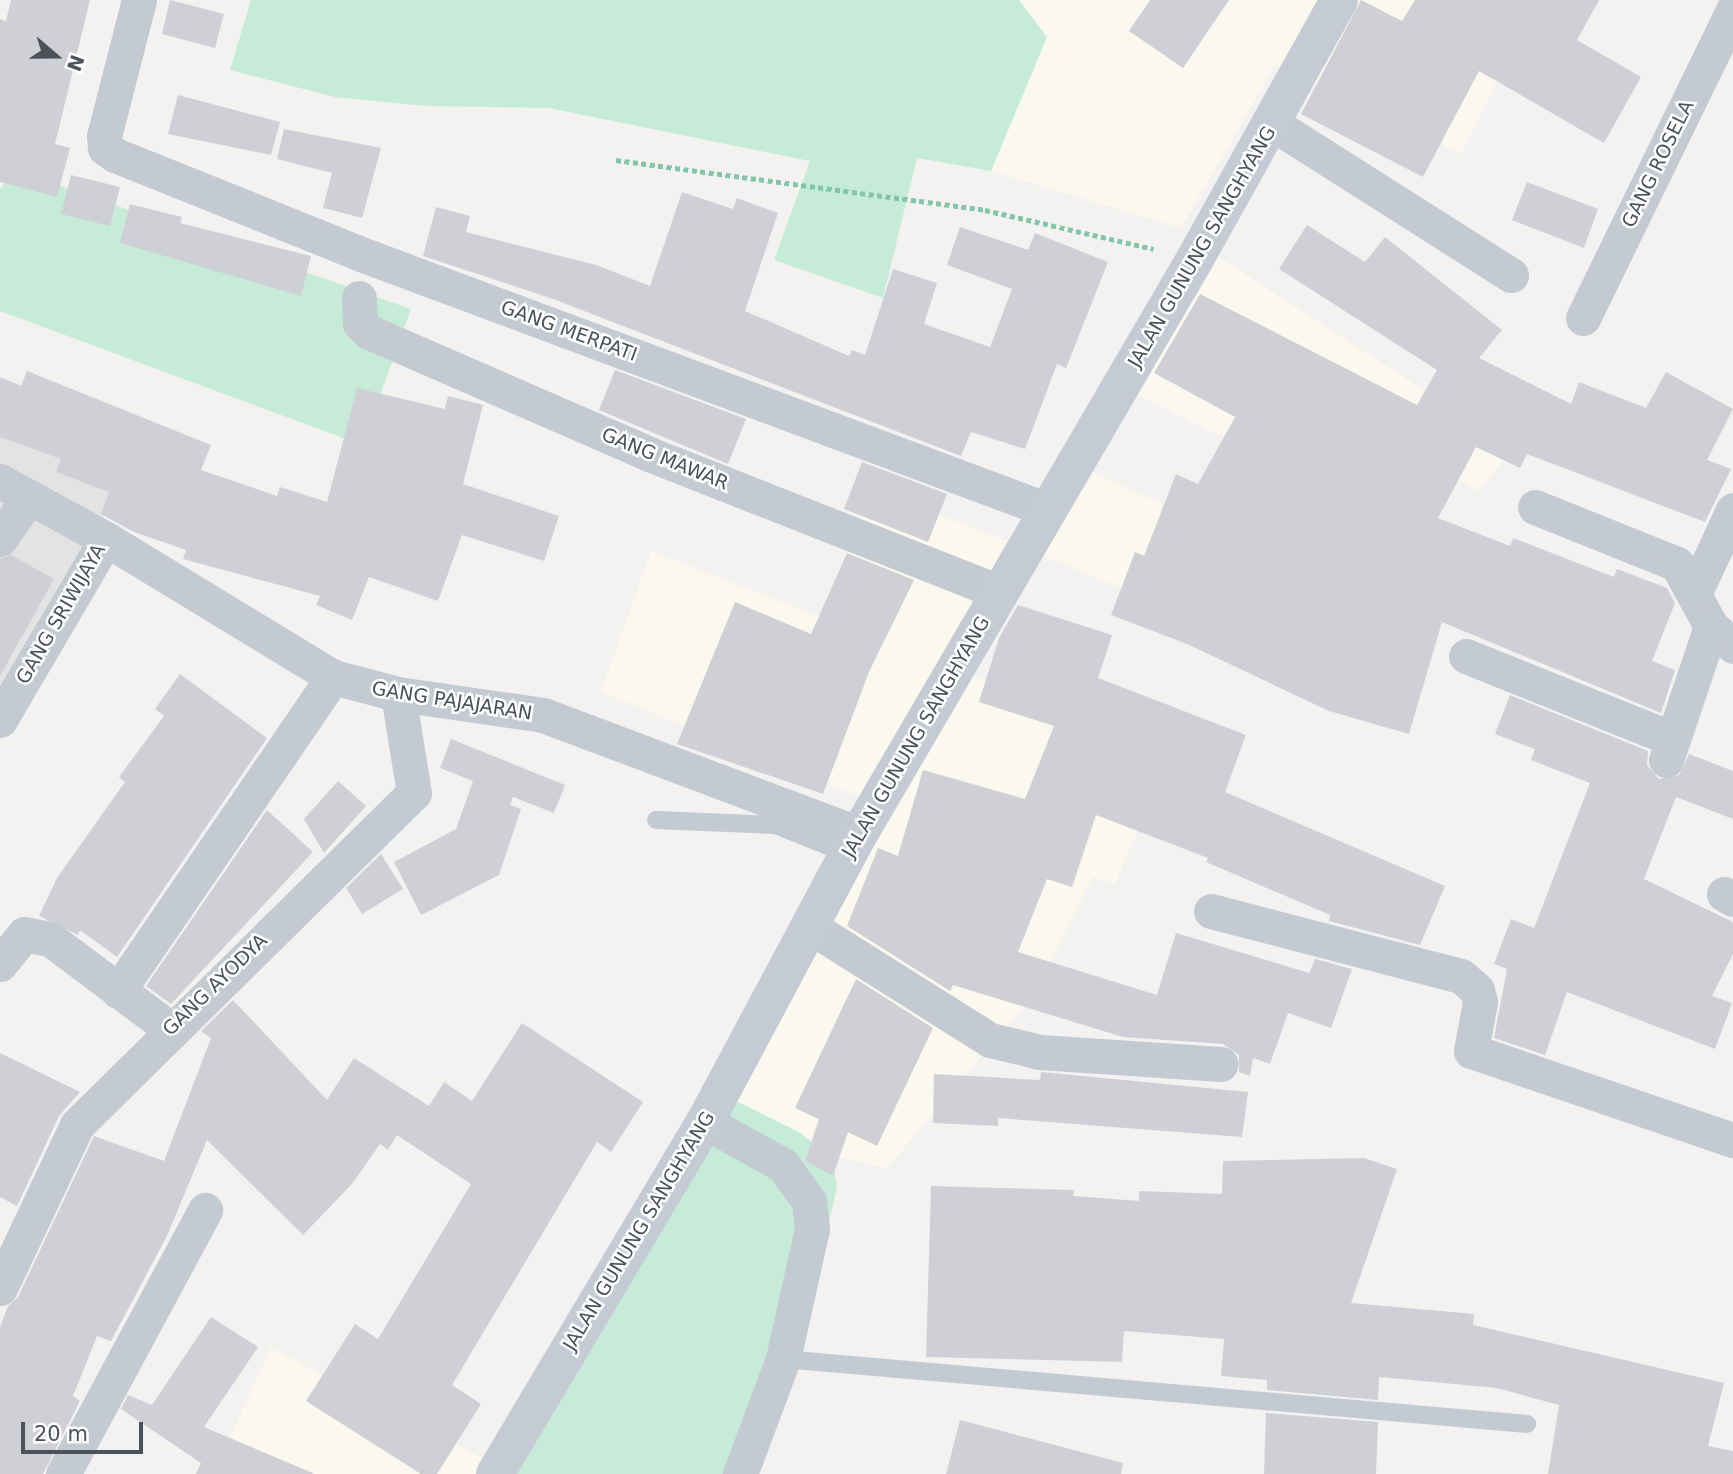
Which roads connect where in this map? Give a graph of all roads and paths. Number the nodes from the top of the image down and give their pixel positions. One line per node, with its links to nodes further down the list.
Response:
1 (139, 0): 12 (street, GANG MERPATI)
2 (1339, 0): 4 (main road, JALAN GUNUNG SANGHYANG)
3 (1733, 10): 9 (street, GANG ROSELA)
4 (1273, 124): 6 (main road, JALAN GUNUNG SANGHYANG); 7 (street)
5 (616, 160): 6 (path)
6 (1195, 259): 12 (main road, JALAN GUNUNG SANGHYANG)
7 (1511, 275)
8 (359, 298): 17 (street, GANG MAWAR)
9 (1583, 318)
10 (15, 489): 14 (street); 15 (street, GANG SRIWIJAYA)
11 (1535, 507): 16 (street)
12 (1048, 510): 17 (main road, JALAN GUNUNG SANGHYANG)
13 (1733, 510): 16 (street)
14 (0, 539)
15 (106, 539): 20 (street, GANG PAJAJARAN); 22 (street, GANG SRIWIJAYA)
16 (1696, 590): 18 (street)
17 (1000, 592): 24 (main road, JALAN GUNUNG SANGHYANG)
18 (1722, 636): 19 (street)
19 (1466, 656)
20 (333, 677): 21 (street, GANG PAJAJARAN); 28 (street)
21 (398, 694): 24 (street, GANG PAJAJARAN); 29 (street, GANG AYODYA)
22 (0, 720)
23 (656, 820): 24 (lane)
24 (853, 844): 26 (main road, JALAN GUNUNG SANGHYANG)
25 (1211, 911): 32 (street)
26 (809, 926): 30 (street); 31 (main road, JALAN GUNUNG SANGHYANG)
27 (0, 964): 28 (street)
28 (118, 991): 29 (street)
29 (169, 1028): 34 (street, GANG AYODYA)
30 (1221, 1064)
31 (705, 1122): 35 (street); 38 (main road, JALAN GUNUNG SANGHYANG)
32 (1733, 1140)
33 (205, 1210): 37 (street)
34 (0, 1288)
35 (783, 1359): 36 (lane); 39 (street)
36 (1527, 1424)
37 (63, 1474)
38 (495, 1474)
39 (740, 1474)

